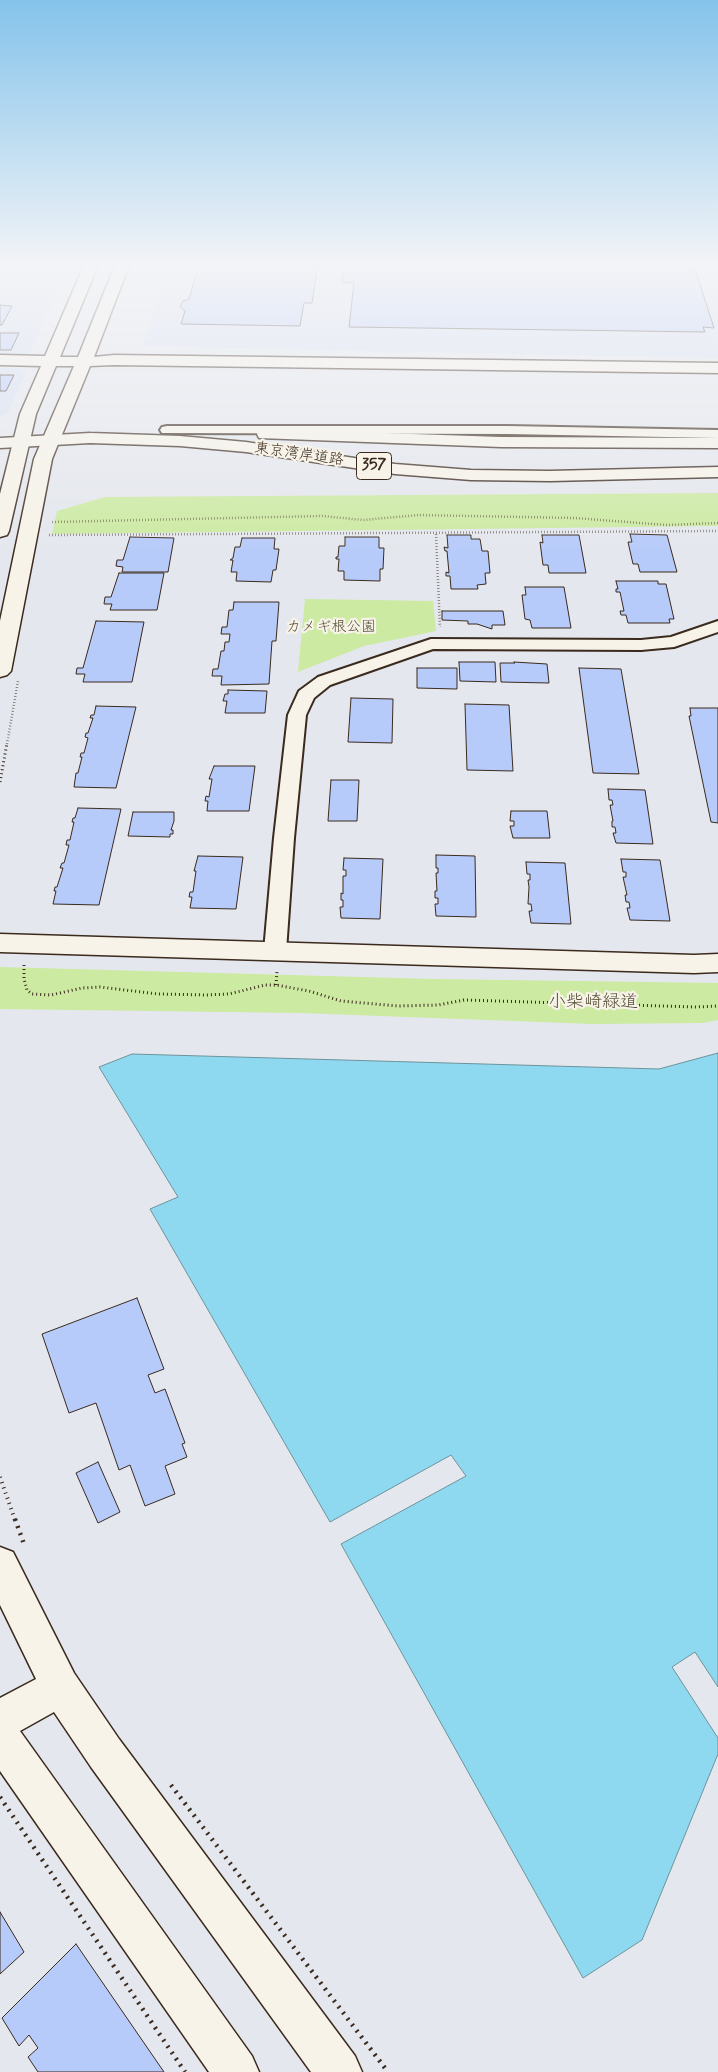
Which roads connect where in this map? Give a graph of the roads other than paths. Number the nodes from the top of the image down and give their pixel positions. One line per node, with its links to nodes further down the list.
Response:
1 (0, 360): 2 (main road)
2 (50, 361): 3 (main road); 10 (main road)
3 (83, 362): 4 (main road); 5 (main road); 9 (main road)
4 (718, 368)
5 (718, 373)
6 (167, 430): 8 (street); 9 (main road, 東京湾岸道路 / 357); 12 (main road, 東京湾岸道路 / 357)
7 (0, 432): 10 (main road, 東京湾岸道路 / 357)
8 (718, 434)
9 (54, 436): 10 (main road, 東京湾岸道路 / 357); 13 (main road, 東京湾岸道路 / 357); 16 (main road)
10 (22, 437): 11 (main road, 東京湾岸道路 / 357); 14 (main road)
11 (0, 443)
12 (718, 443)
13 (718, 472)
14 (0, 531)
15 (718, 626): 18 (street)
16 (0, 671)
17 (0, 943): 18 (main road)
18 (276, 961): 19 (main road)
19 (718, 963)
20 (13, 1558): 21 (main road)
21 (60, 1687): 22 (main road); 25 (main road)
22 (0, 1720)
23 (0, 1736): 24 (main road)
24 (236, 2072)
25 (340, 2072)

